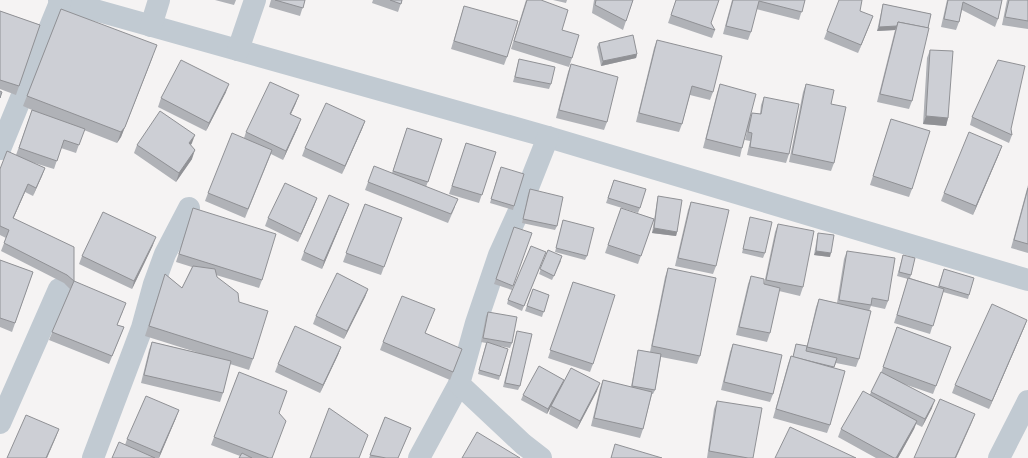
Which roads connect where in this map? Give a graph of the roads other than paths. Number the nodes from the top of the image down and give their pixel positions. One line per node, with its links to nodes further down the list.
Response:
1 (60, 0): 4 (street); 7 (street)
2 (159, 0): 4 (street)
3 (255, 0): 5 (street)
4 (151, 26): 5 (street)
5 (238, 50): 6 (street)
6 (548, 137): 9 (street); 11 (street)
7 (0, 149)
8 (189, 208): 14 (street)
9 (1028, 280)
10 (59, 289): 13 (street)
11 (459, 384): 15 (street); 16 (street)
12 (1028, 401): 17 (street)
13 (0, 423)
14 (93, 458)
15 (419, 458)
16 (541, 458)
17 (999, 458)

